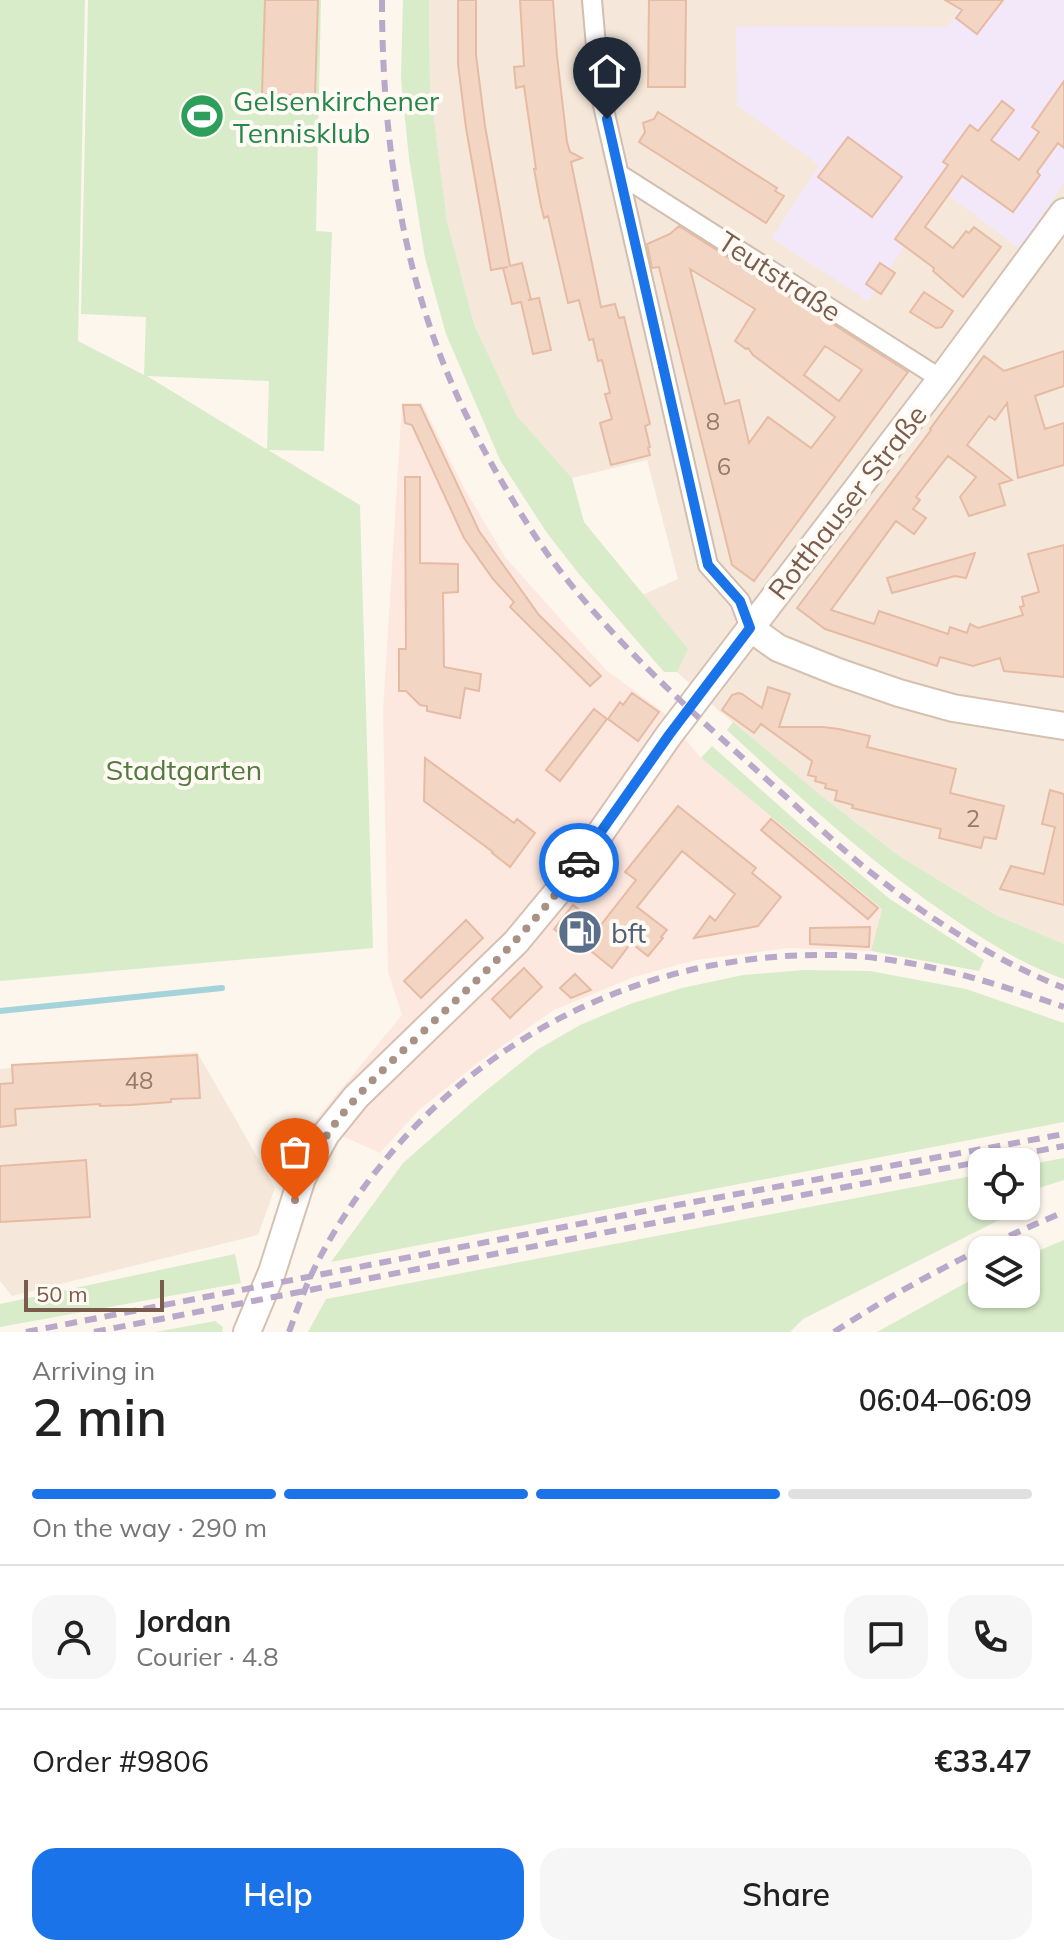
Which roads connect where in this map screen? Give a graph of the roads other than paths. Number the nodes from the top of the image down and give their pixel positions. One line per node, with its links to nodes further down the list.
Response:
1 (592, 0): 2 (street)
2 (619, 174): 4 (street, Teutstraße); 5 (street)
3 (1064, 212): 4 (main road, Rotthauser Straße)
4 (941, 379): 5 (main road, Rotthauser Straße)
5 (750, 628): 6 (main road); 7 (main road, Rotthauser Straße)
6 (1064, 726)
7 (247, 1332)

